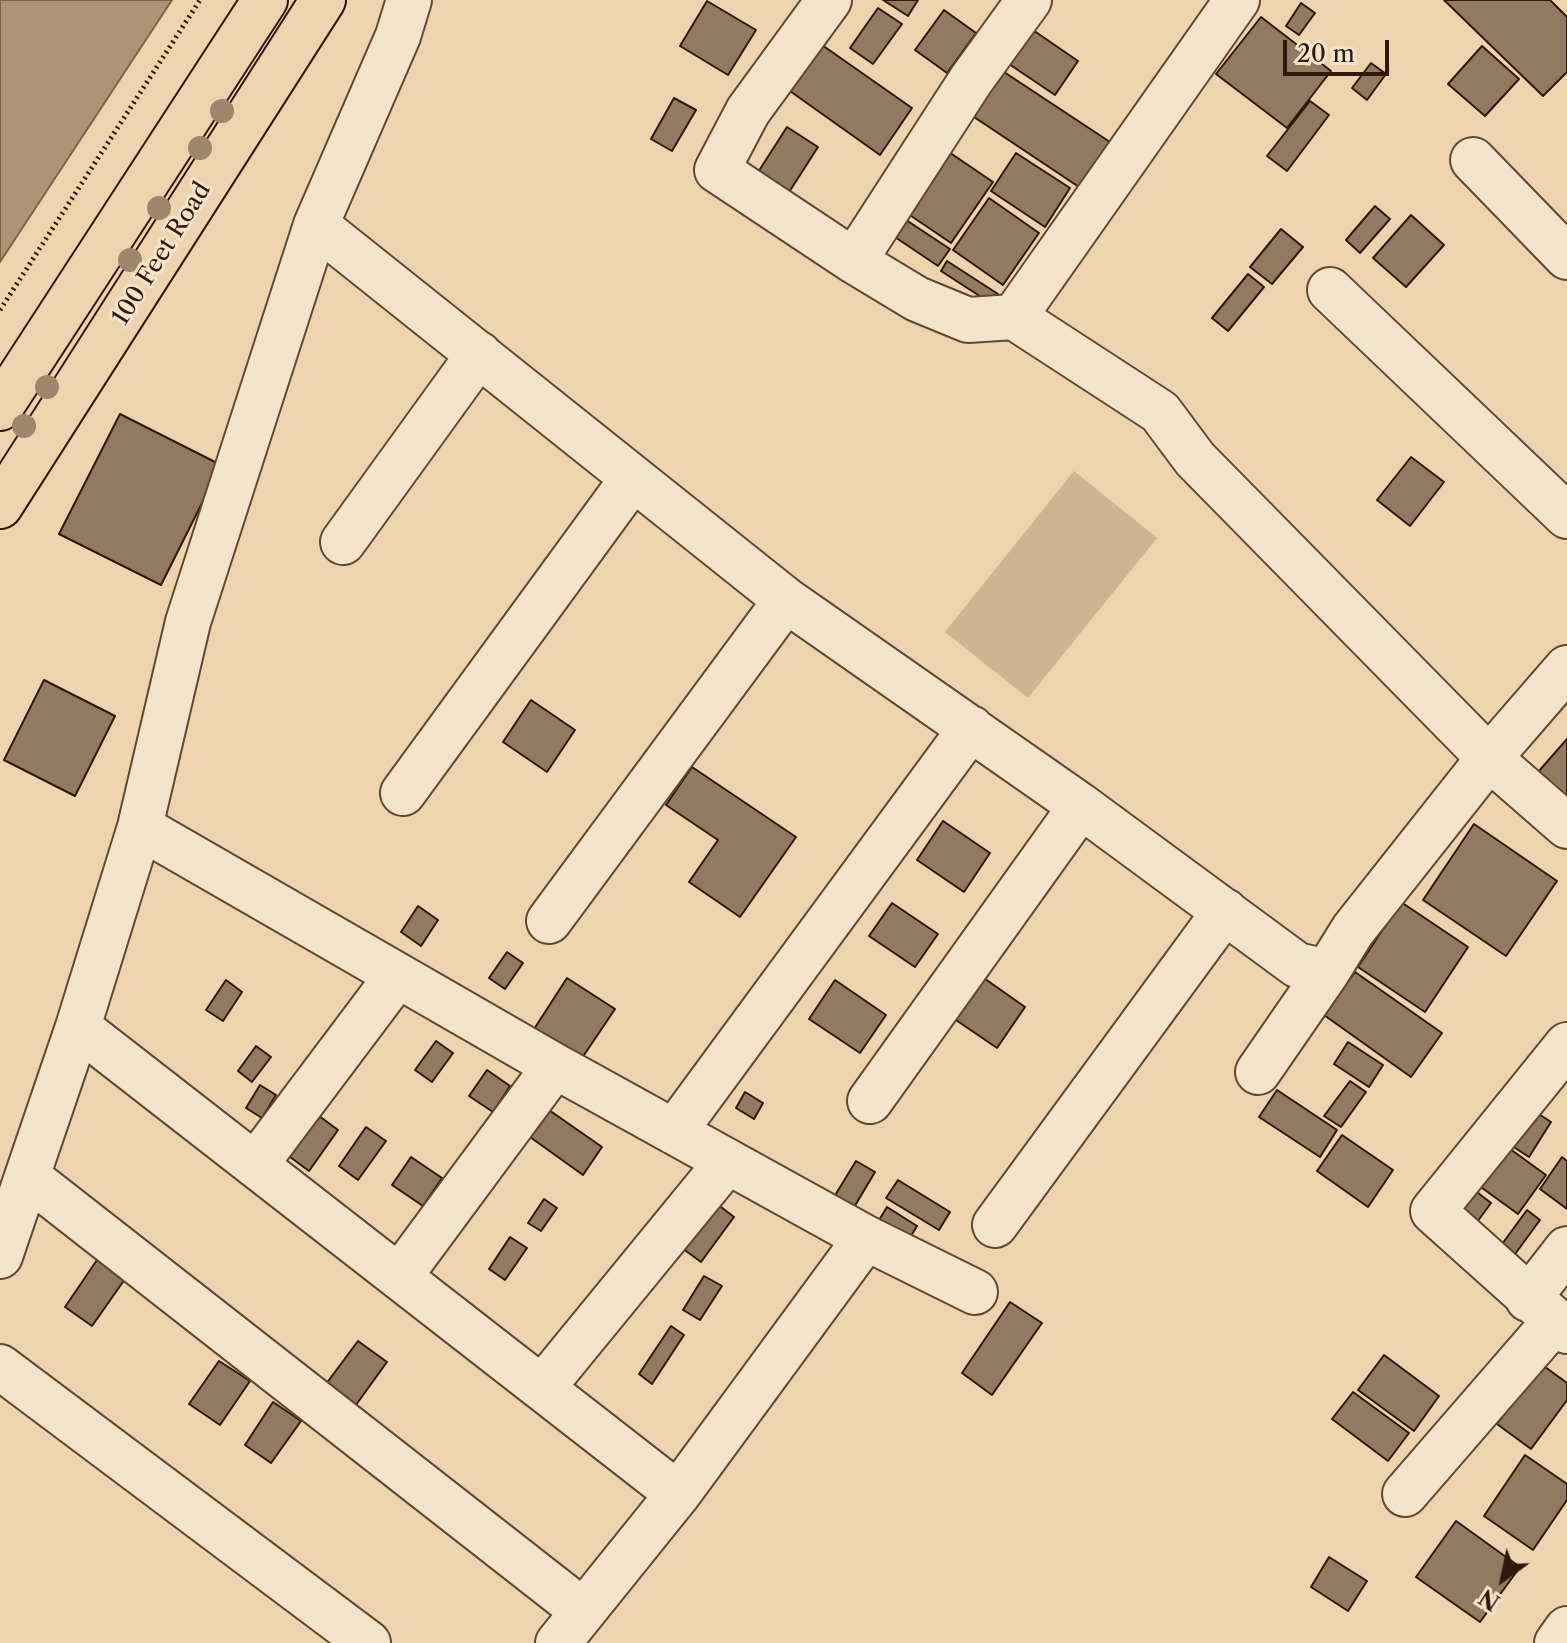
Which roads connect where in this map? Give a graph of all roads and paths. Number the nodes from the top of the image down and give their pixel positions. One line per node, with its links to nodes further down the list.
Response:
1 (200, 0): 13 (path)
2 (265, 0): 16 (main road, 100 Feet Road)
3 (323, 0): 18 (main road, 100 Feet Road)
4 (409, 0): 9 (street)
5 (829, 0): 11 (street)
6 (1029, 0): 11 (street)
7 (1237, 0): 14 (street)
8 (1473, 160): 10 (street)
9 (316, 225): 15 (street); 28 (street)
10 (1567, 257)
11 (854, 261): 14 (street)
12 (1330, 290): 19 (street)
13 (0, 310)
14 (1014, 317): 24 (street)
15 (479, 354): 17 (street); 20 (street)
16 (0, 408)
17 (633, 478): 21 (street); 25 (street)
18 (0, 506)
19 (1567, 516)
20 (343, 542)
21 (786, 600): 23 (street); 30 (street)
22 (1567, 668): 24 (street)
23 (971, 728): 26 (street); 38 (street)
24 (1489, 758): 27 (street); 31 (street)
25 (403, 793)
26 (1081, 806): 29 (street); 37 (street)
27 (1567, 826)
28 (140, 827): 32 (street); 33 (street)
29 (1225, 911): 31 (street); 42 (street)
30 (549, 921)
31 (1327, 972): 36 (street)
32 (397, 976): 35 (street); 40 (street)
33 (78, 1027): 40 (street); 41 (street)
34 (1567, 1045): 48 (street)
35 (555, 1066): 38 (street); 46 (street)
36 (1258, 1072)
37 (870, 1101)
38 (674, 1132): 39 (street)
39 (727, 1162): 43 (street); 50 (street)
40 (255, 1165): 46 (street)
41 (28, 1177): 45 (street); 53 (street)
42 (995, 1225)
43 (866, 1238): 47 (street); 51 (street)
44 (1567, 1249): 48 (street)
45 (0, 1256)
46 (399, 1277): 50 (street)
47 (975, 1292)
48 (1550, 1317): 52 (street)
49 (0, 1367): 55 (street)
50 (542, 1388): 51 (street)
51 (678, 1494): 53 (street)
52 (1405, 1494)
53 (571, 1627)
54 (1567, 1629): 56 (street)
55 (368, 1643)
56 (1557, 1643)

